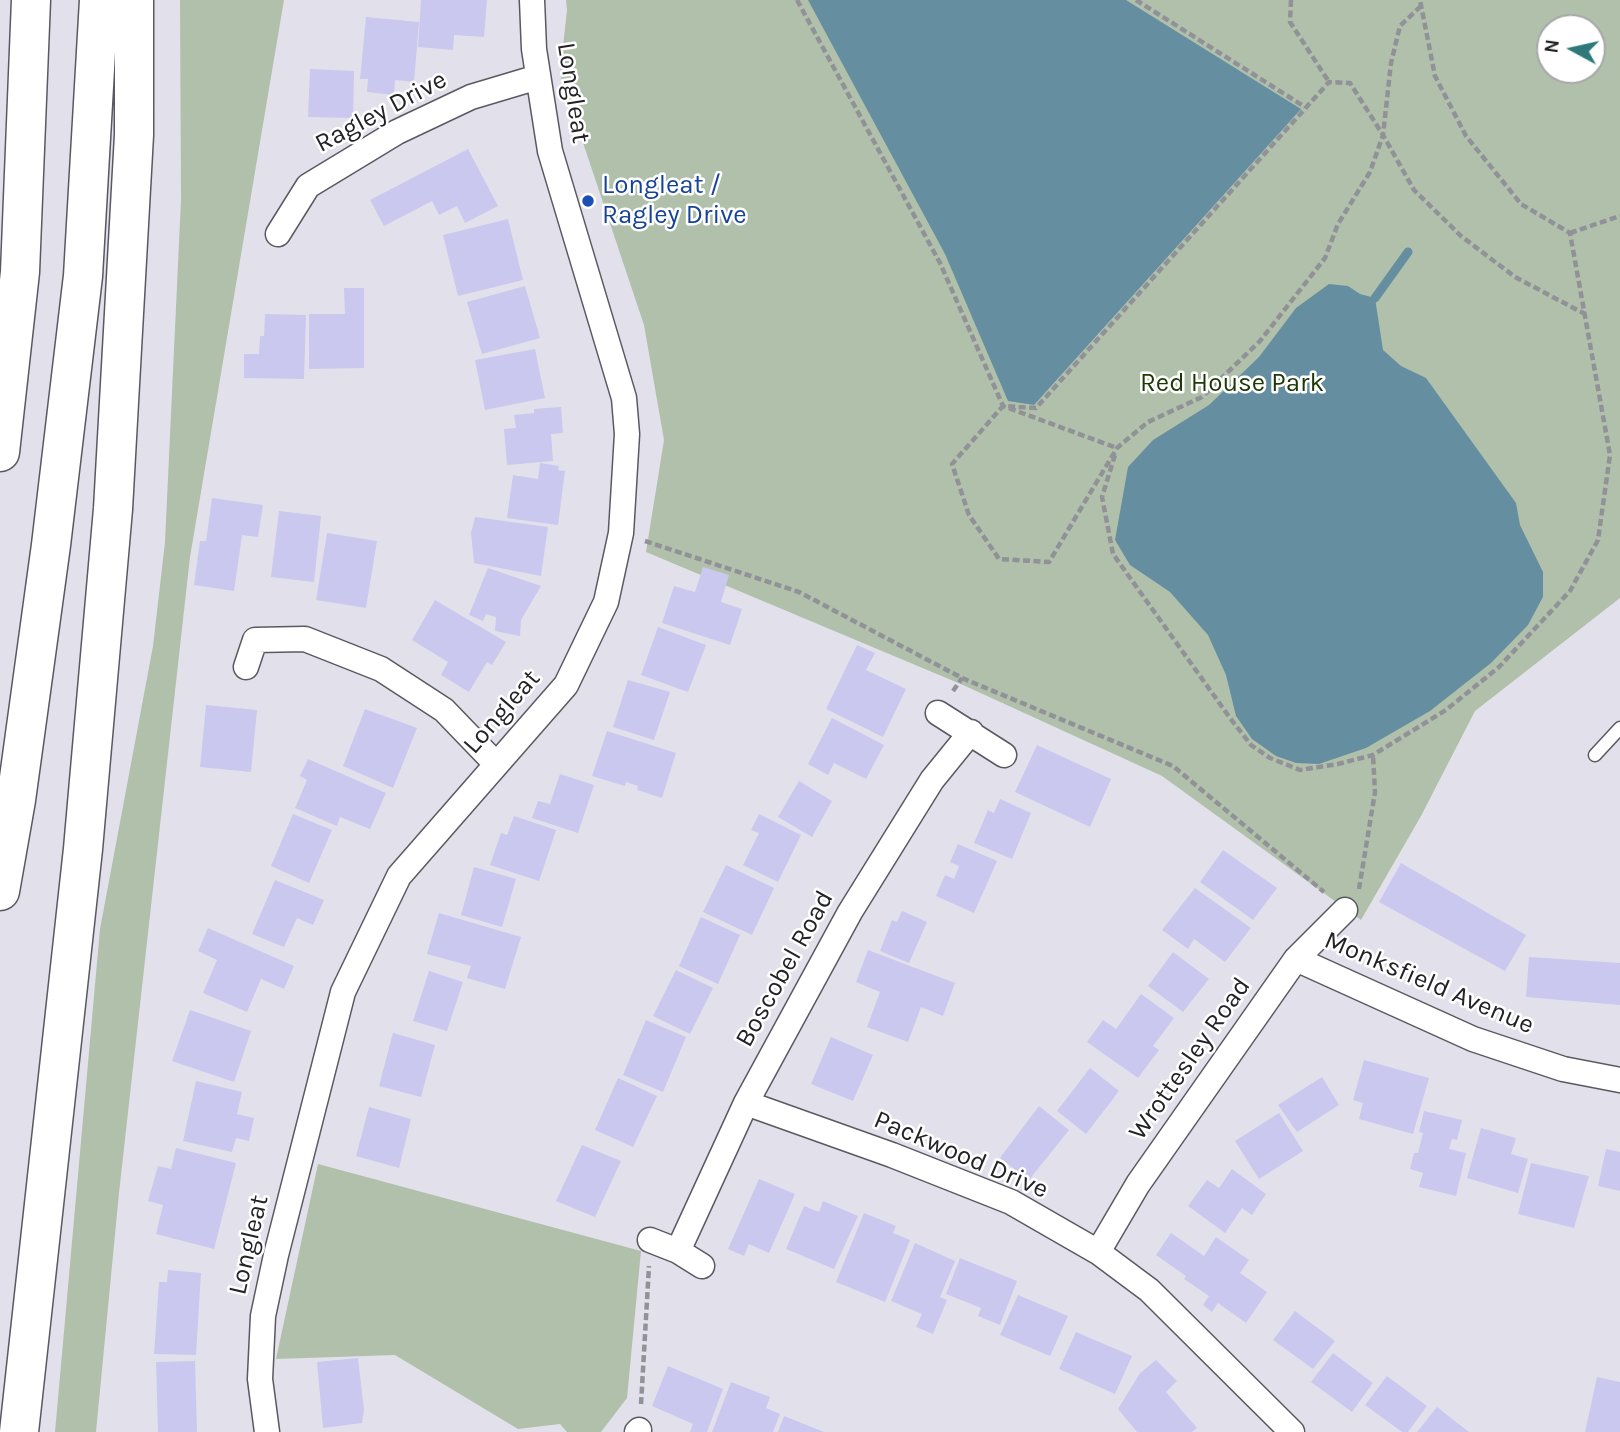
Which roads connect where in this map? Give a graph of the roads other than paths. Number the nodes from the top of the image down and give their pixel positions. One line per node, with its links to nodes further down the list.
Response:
1 (31, 0): 7 (highway)
2 (99, 0): 15 (highway)
3 (134, 0): 24 (highway)
4 (532, 0): 5 (street, Longleat)
5 (538, 77): 6 (street, Ragley Drive); 14 (street, Longleat)
6 (278, 234)
7 (0, 452)
8 (246, 667): 14 (street)
9 (938, 713): 11 (street)
10 (1620, 728): 13 (lane)
11 (971, 733): 12 (street); 19 (street, Boscobel Road)
12 (1004, 754)
13 (1595, 755)
14 (496, 764): 25 (street, Longleat)
15 (0, 891)
16 (1345, 910): 17 (street, Wrottesley Road)
17 (1296, 959): 18 (street, Monksfield Avenue); 22 (street, Wrottesley Road)
18 (1620, 1080)
19 (746, 1102): 21 (street, Boscobel Road); 22 (street, Packwood Drive)
20 (650, 1240): 21 (street)
21 (678, 1251): 23 (street)
22 (1098, 1252): 26 (street, Packwood Drive)
23 (702, 1266)
24 (19, 1432)
25 (267, 1432)
26 (1292, 1432)

